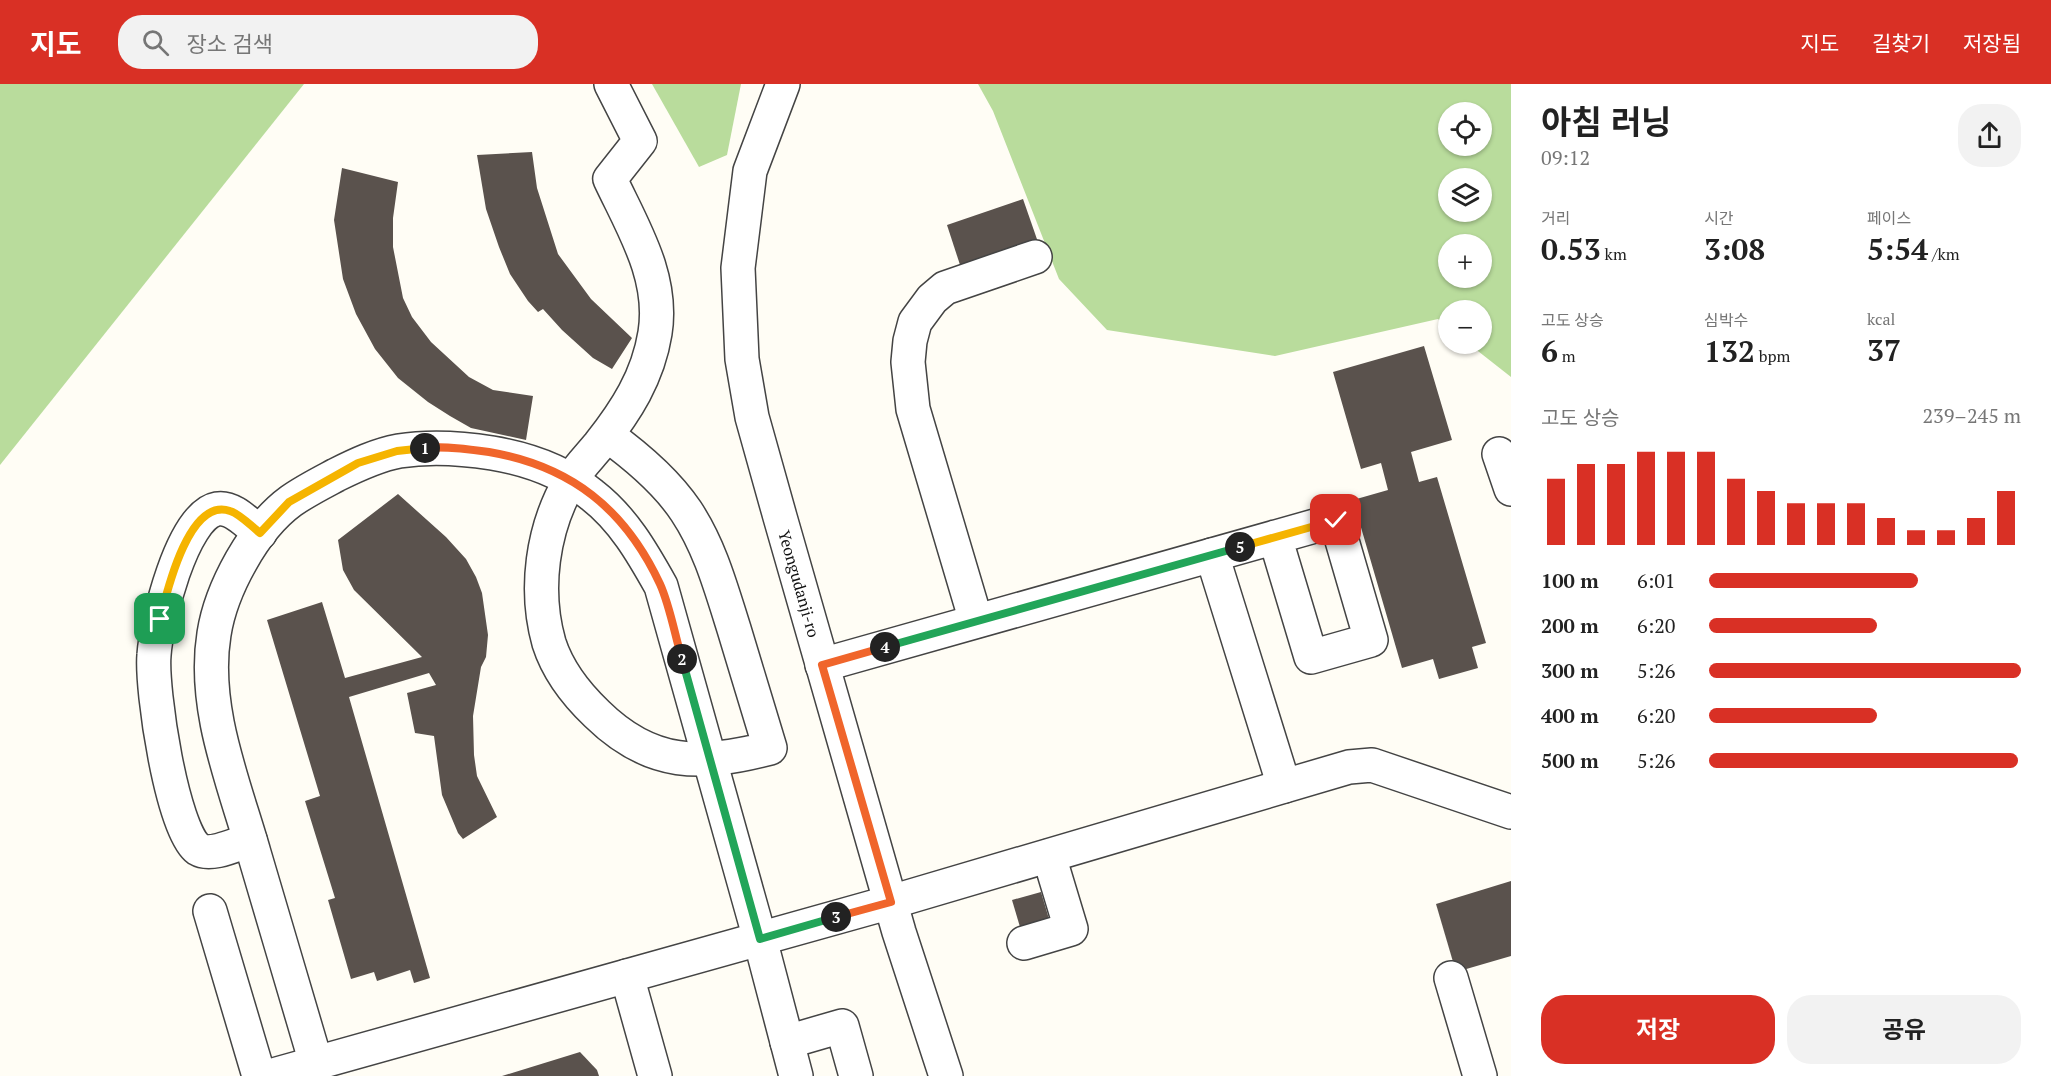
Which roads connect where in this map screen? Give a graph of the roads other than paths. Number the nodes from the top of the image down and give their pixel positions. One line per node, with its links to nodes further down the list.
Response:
1 (611, 84): 4 (street)
2 (783, 84): 12 (street, Yeongudanji-ro)
3 (1035, 257): 11 (street)
4 (607, 435): 6 (street); 13 (street)
5 (1499, 454): 7 (street)
6 (570, 480): 8 (street); 13 (street); 13 (street)
7 (1511, 489)
8 (260, 533): 16 (street); 16 (street)
9 (1275, 537): 10 (street)
10 (1212, 555): 11 (street); 14 (street)
11 (976, 621): 12 (street)
12 (822, 665): 18 (street, Yeongudanji-ro)
13 (710, 759): 20 (street)
14 (1284, 786): 15 (street); 17 (street)
15 (1511, 812)
16 (250, 840): 25 (street)
17 (1049, 856): 18 (street); 21 (street)
18 (891, 902): 20 (street); 30 (street, Yeongudanji-ro)
19 (210, 912): 26 (street)
20 (760, 939): 22 (street); 24 (street)
21 (1024, 943)
22 (627, 976): 25 (street); 27 (street)
23 (1451, 978): 31 (street)
24 (787, 1042): 28 (street); 29 (street)
25 (316, 1063): 26 (street)
26 (274, 1075)
27 (656, 1076)
28 (796, 1076)
29 (856, 1076)
30 (946, 1076)
31 (1480, 1076)

